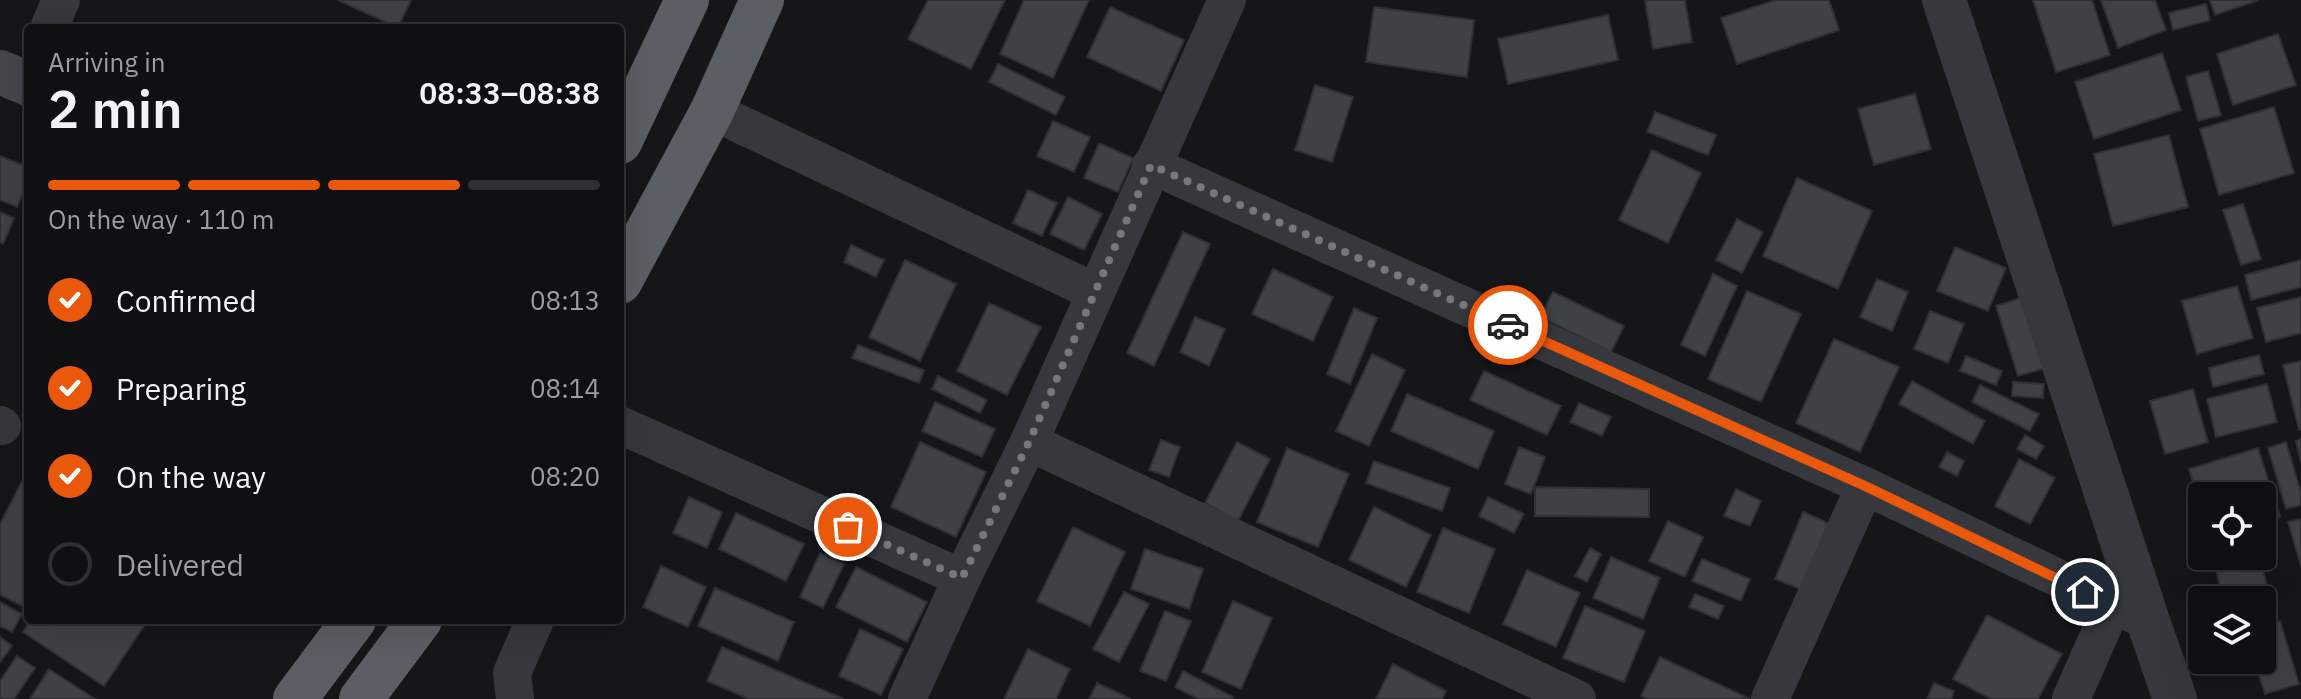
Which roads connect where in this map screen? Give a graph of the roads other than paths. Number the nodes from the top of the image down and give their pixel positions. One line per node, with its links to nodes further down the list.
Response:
1 (61, 0): 6 (street)
2 (687, 0): 8 (highway)
3 (762, 0): 7 (highway)
4 (1944, 0): 16 (street)
5 (1217, 3): 9 (street)
6 (51, 24)
7 (712, 111): 10 (highway); 11 (street)
8 (624, 134)
9 (1151, 165): 11 (street); 14 (street)
10 (624, 275)
11 (1095, 292): 13 (street)
12 (624, 427): 15 (street)
13 (1029, 442): 15 (street); 24 (street)
14 (1865, 486): 16 (street); 25 (street)
15 (962, 578): 23 (street)
16 (2130, 613): 26 (street); 27 (street)
17 (351, 624): 20 (highway)
18 (417, 624): 21 (highway)
19 (533, 624): 22 (street)
20 (295, 699)
21 (361, 699)
22 (515, 699)
23 (907, 699)
24 (1577, 699)
25 (1770, 699)
26 (2071, 699)
27 (2175, 699)

